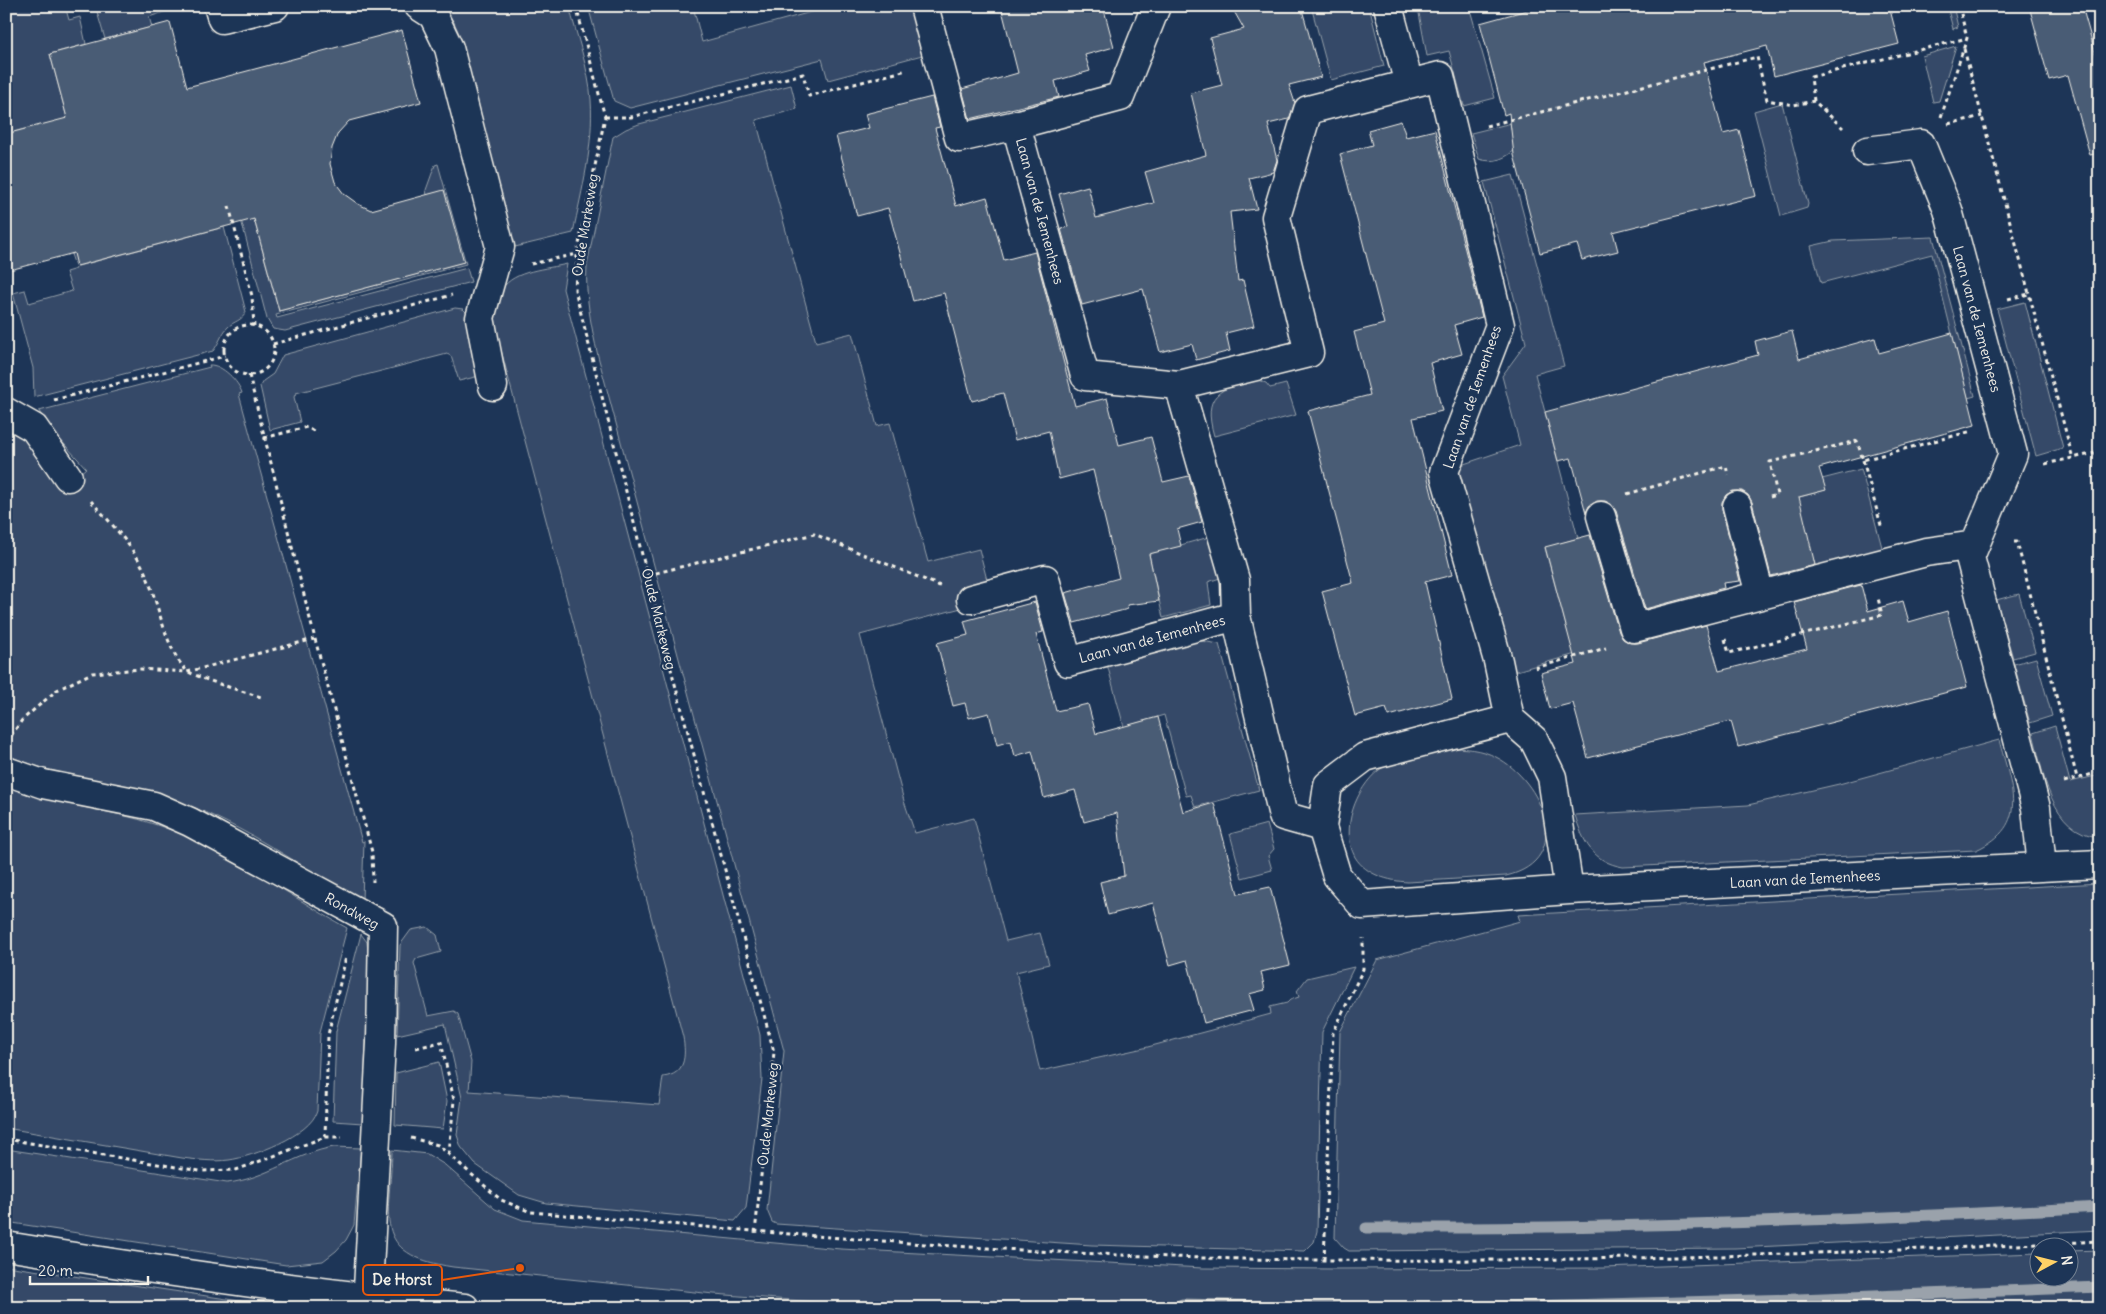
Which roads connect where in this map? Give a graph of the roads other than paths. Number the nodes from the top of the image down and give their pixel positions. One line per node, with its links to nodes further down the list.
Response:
1 (218, 6): 2 (street)
2 (274, 6)
3 (419, 6): 11 (street)
4 (924, 6): 8 (street)
5 (1156, 6): 8 (street, Laan van de Iemenhees)
6 (1388, 6): 7 (street)
7 (1409, 84): 10 (street, Laan van de Iemenhees); 20 (street, Laan van de Iemenhees)
8 (1016, 125): 10 (street, Laan van de Iemenhees)
9 (1867, 151): 16 (street, Laan van de Iemenhees)
10 (1180, 385): 19 (street, Laan van de Iemenhees)
11 (493, 386)
12 (6, 412): 13 (street)
13 (68, 477)
14 (1737, 506): 17 (street)
15 (1601, 516): 17 (street)
16 (1975, 545): 17 (street); 24 (street)
17 (1760, 595)
18 (971, 599): 19 (street, Laan van de Iemenhees)
19 (1236, 616): 22 (street, Laan van de Iemenhees)
20 (1510, 719): 22 (street); 25 (street)
21 (6, 771): 27 (street, Rondweg)
22 (1322, 827): 25 (street, Laan van de Iemenhees)
23 (2100, 864): 24 (street, Laan van de Iemenhees)
24 (2042, 867): 25 (street, Laan van de Iemenhees)
25 (1569, 890)
26 (6, 1246): 27 (street)
27 (368, 1303): 28 (street)
28 (465, 1308)

